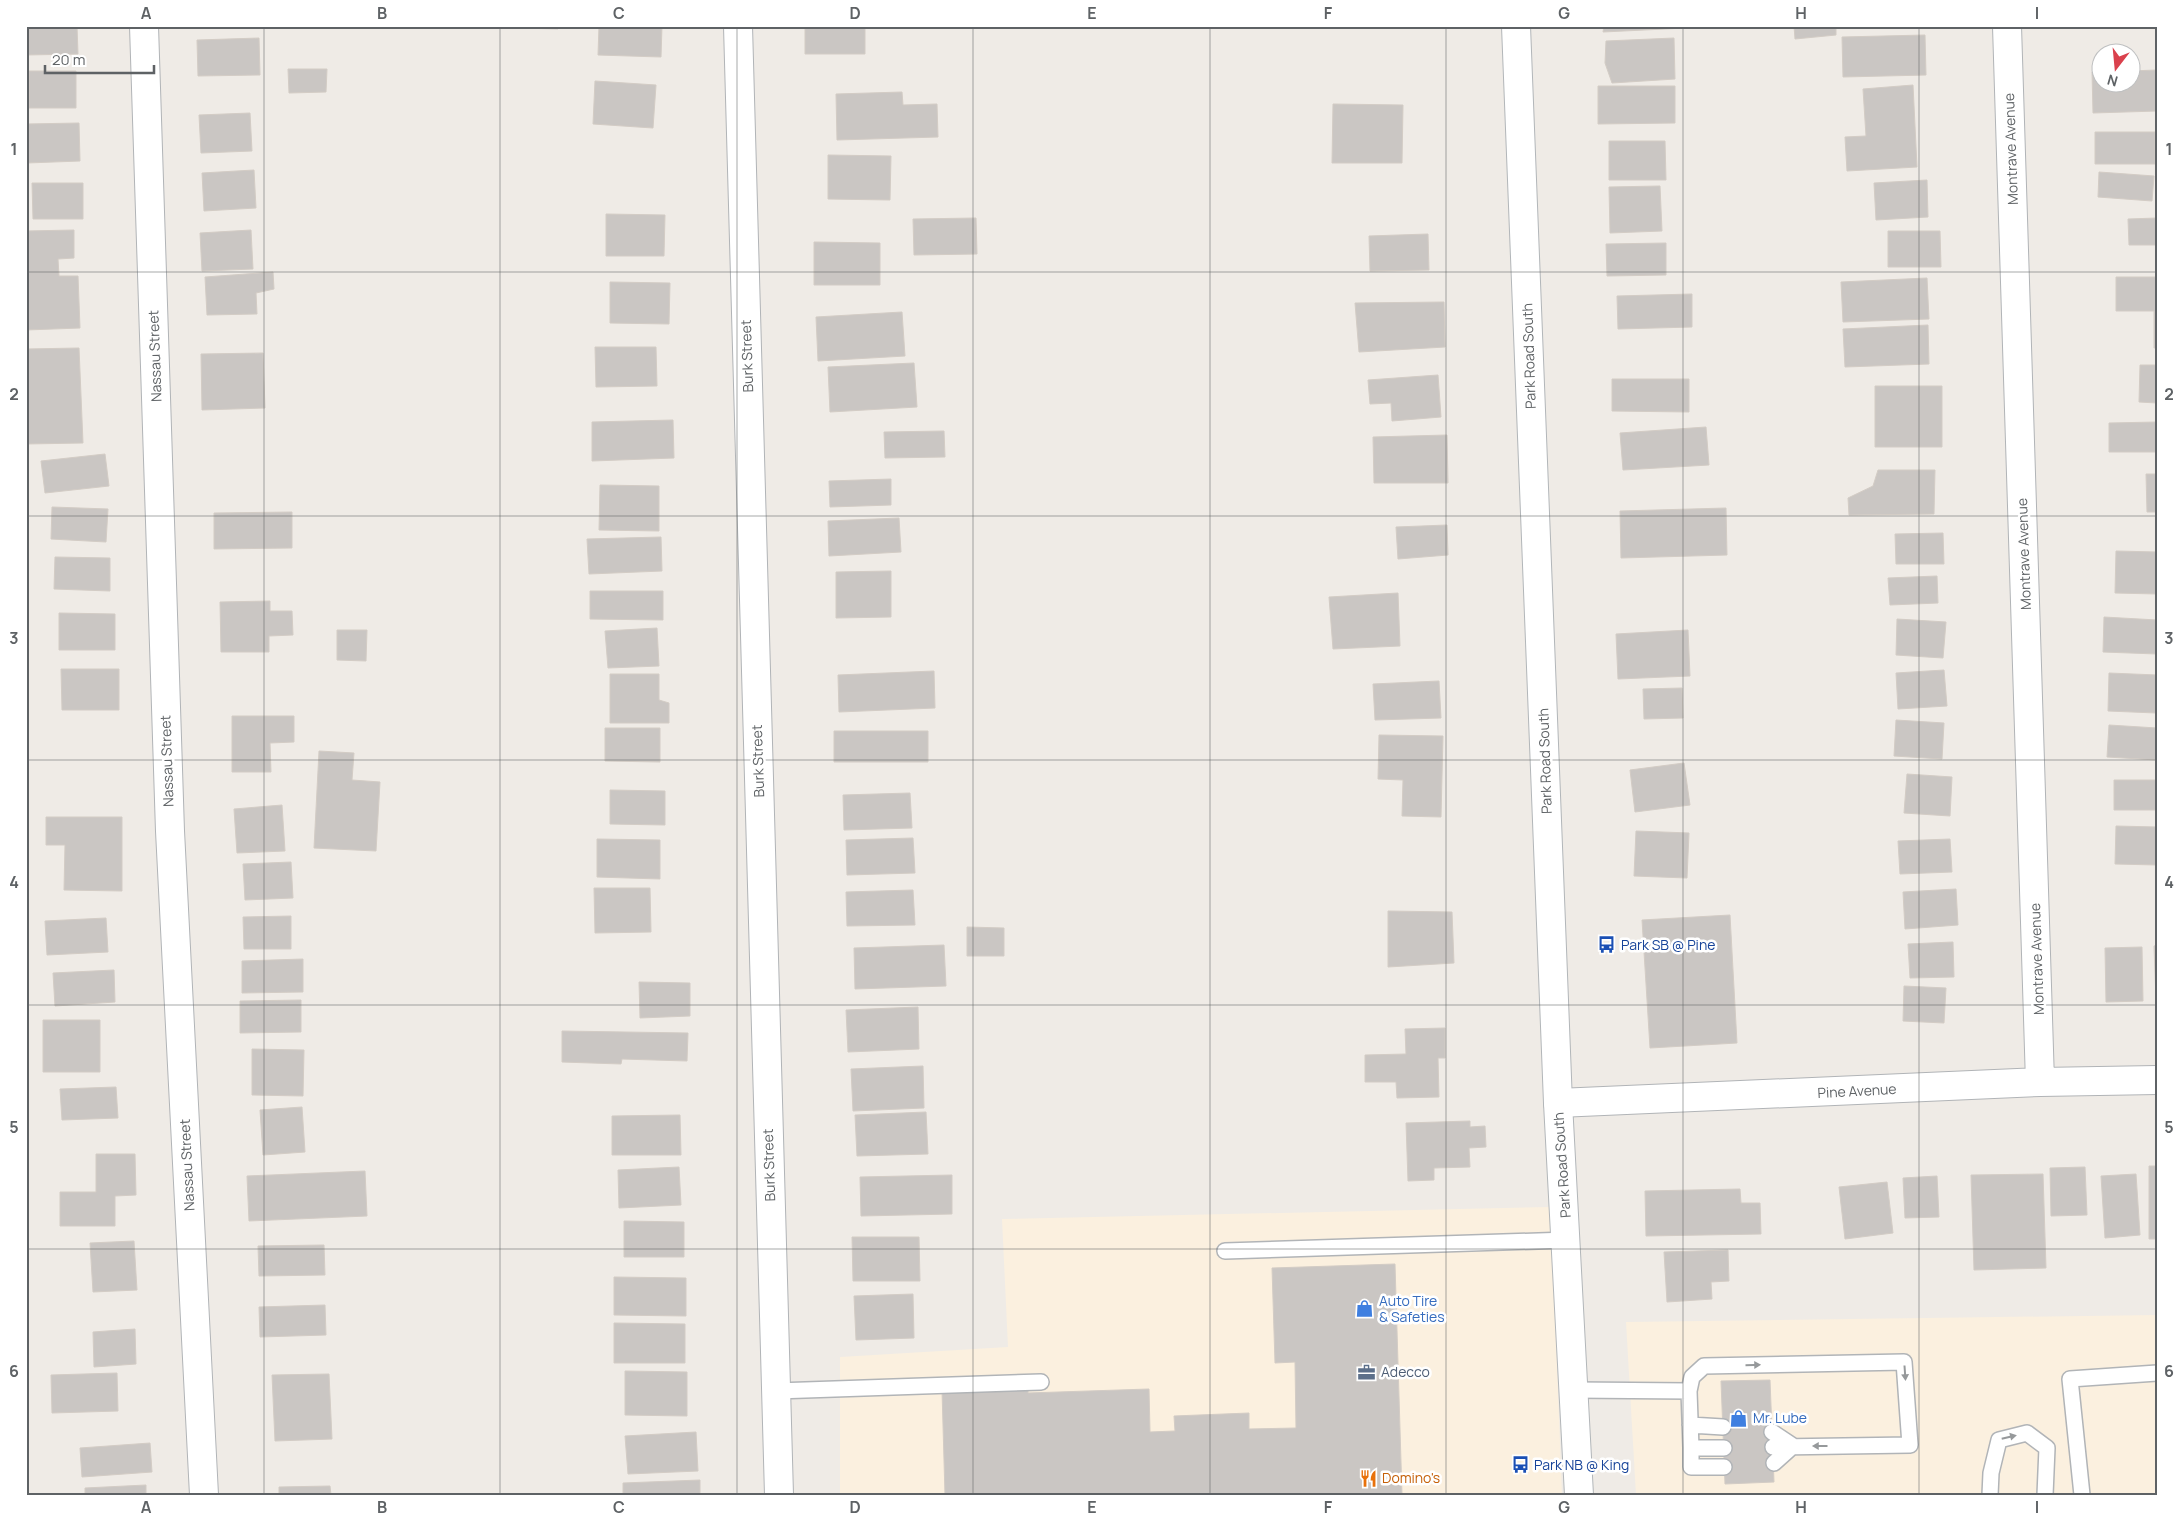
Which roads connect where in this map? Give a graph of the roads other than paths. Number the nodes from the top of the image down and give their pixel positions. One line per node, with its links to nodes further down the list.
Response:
1 (144, 26): 23 (street, Nassau Street)
2 (738, 26): 13 (street, Burk Street)
3 (1516, 26): 7 (street, Park Road South)
4 (2007, 26): 6 (street, Montrave Avenue)
5 (2157, 1080): 6 (street, Pine Avenue)
6 (2040, 1082): 7 (street, Pine Avenue)
7 (1558, 1103): 8 (street, Park Road South)
8 (1567, 1240): 9 (lane); 12 (street, Park Road South)
9 (1225, 1252)
10 (2157, 1373): 28 (lane)
11 (1041, 1382): 13 (lane)
12 (1574, 1390): 14 (lane); 25 (street, Park Road South)
13 (776, 1391): 24 (street, Burk Street)
14 (1690, 1391): 15 (lane); 18 (lane, one-way to 18)
15 (1690, 1425): 16 (lane); 19 (lane)
16 (1723, 1427)
17 (1773, 1439): 18 (lane)
18 (1793, 1446): 21 (lane)
19 (1691, 1448): 20 (lane); 22 (lane)
20 (1724, 1448)
21 (1774, 1463)
22 (1724, 1467)
23 (204, 1495)
24 (779, 1495)
25 (1579, 1495)
26 (1990, 1495): 27 (lane, one-way to 27)
27 (2045, 1495)
28 (2082, 1495)

